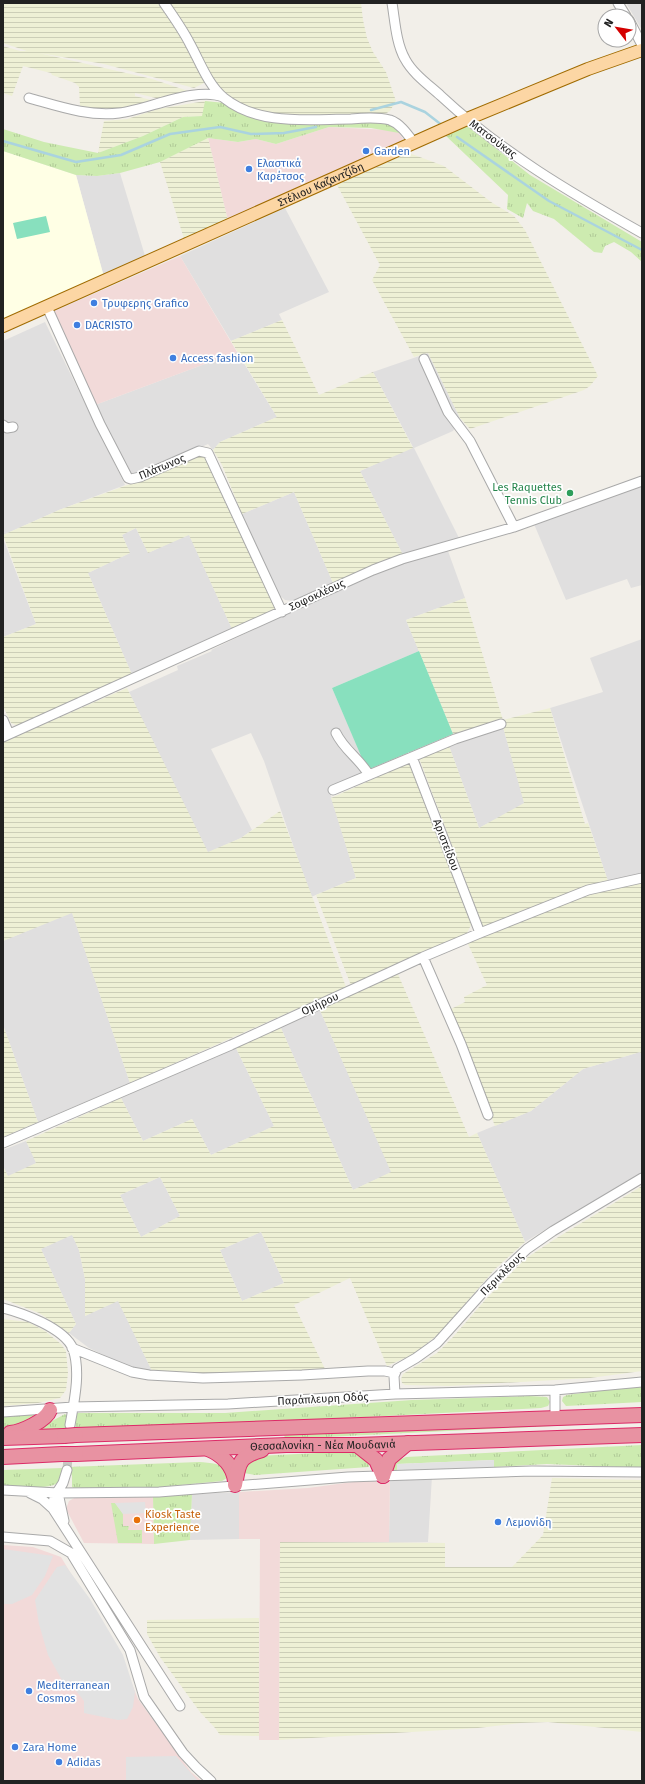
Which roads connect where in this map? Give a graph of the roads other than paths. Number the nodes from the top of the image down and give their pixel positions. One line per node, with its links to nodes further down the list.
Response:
1 (164, 3): 7 (street)
2 (392, 3): 8 (street, Ματσούκας)
3 (637, 35): 4 (street)
4 (642, 45)
5 (642, 50): 8 (main road, Στέλιου Καζαντζίδη)
6 (29, 98): 7 (street)
7 (224, 98): 9 (street)
8 (467, 119): 9 (main road, Στέλιου Καζαντζίδη); 10 (street, Ματσούκας)
9 (414, 143): 11 (main road, Στέλιου Καζαντζίδη)
10 (642, 233)
11 (47, 307): 12 (main road, Στέλιου Καζαντζίδη); 18 (street, Πλάτωνος)
12 (3, 326)
13 (424, 360): 17 (street)
14 (3, 425): 15 (street)
15 (13, 427)
16 (642, 481): 17 (street, Σοφοκλέους)
17 (514, 527): 18 (street, Σοφοκλέους)
18 (282, 612): 22 (street, Σοφοκλέους)
19 (3, 720): 22 (street)
20 (501, 724): 23 (street)
21 (336, 733): 24 (street)
22 (6, 736)
23 (412, 757): 24 (street); 27 (street, Αριστείδου)
24 (368, 775): 25 (street)
25 (334, 790)
26 (642, 878): 27 (street, Ομήρου)
27 (480, 934): 28 (street, Ομήρου)
28 (423, 957): 29 (street); 30 (street, Ομήρου)
29 (488, 1115)
30 (3, 1142)
31 (642, 1178): 34 (street, Περικλέους)
32 (3, 1308): 33 (street)
33 (72, 1348): 34 (street); 38 (street)
34 (394, 1373): 37 (street)
35 (642, 1382): 36 (street, Παράπλευρη Οδός)
36 (555, 1390): 37 (street, Παράπλευρη Οδός); 42 (street)
37 (395, 1394): 38 (street, Παράπλευρη Οδός)
38 (73, 1407): 39 (street, Παράπλευρη Οδός); 43 (street)
39 (50, 1410): 40 (street, Παράπλευρη Οδός); 44 (highway)
40 (3, 1412)
41 (642, 1415): 42 (highway, Θεσσαλονίκη - Νέα Μουδανιά)
42 (556, 1418): 43 (highway, Θεσσαλονίκη - Νέα Μουδανιά)
43 (70, 1432): 46 (highway, Θεσσαλονίκη - Νέα Μουδανιά)
44 (3, 1434)
45 (642, 1435): 47 (highway, Θεσσαλονίκη - Νέα Μουδανιά)
46 (3, 1438)
47 (408, 1443): 49 (highway, Θεσσαλονίκη - Νέα Μουδανιά); 54 (highway)
48 (286, 1445): 49 (highway, Θεσσαλονίκη - Νέα Μουδανιά); 50 (highway, Θεσσαλονίκη - Νέα Μουδανιά); 55 (highway)
49 (357, 1445): 54 (highway)
50 (208, 1449): 51 (highway, Θεσσαλονίκη - Νέα Μουδανιά); 55 (highway)
51 (3, 1456)
52 (67, 1470): 58 (street)
53 (642, 1472): 54 (street)
54 (383, 1476): 55 (street)
55 (235, 1485): 58 (street)
56 (3, 1490): 57 (street)
57 (24, 1490): 58 (street); 59 (street)
58 (58, 1493): 59 (street); 60 (street)
59 (53, 1509): 60 (street)
60 (66, 1527): 62 (street)
61 (3, 1537): 63 (street)
62 (180, 1706)
63 (211, 1781)

